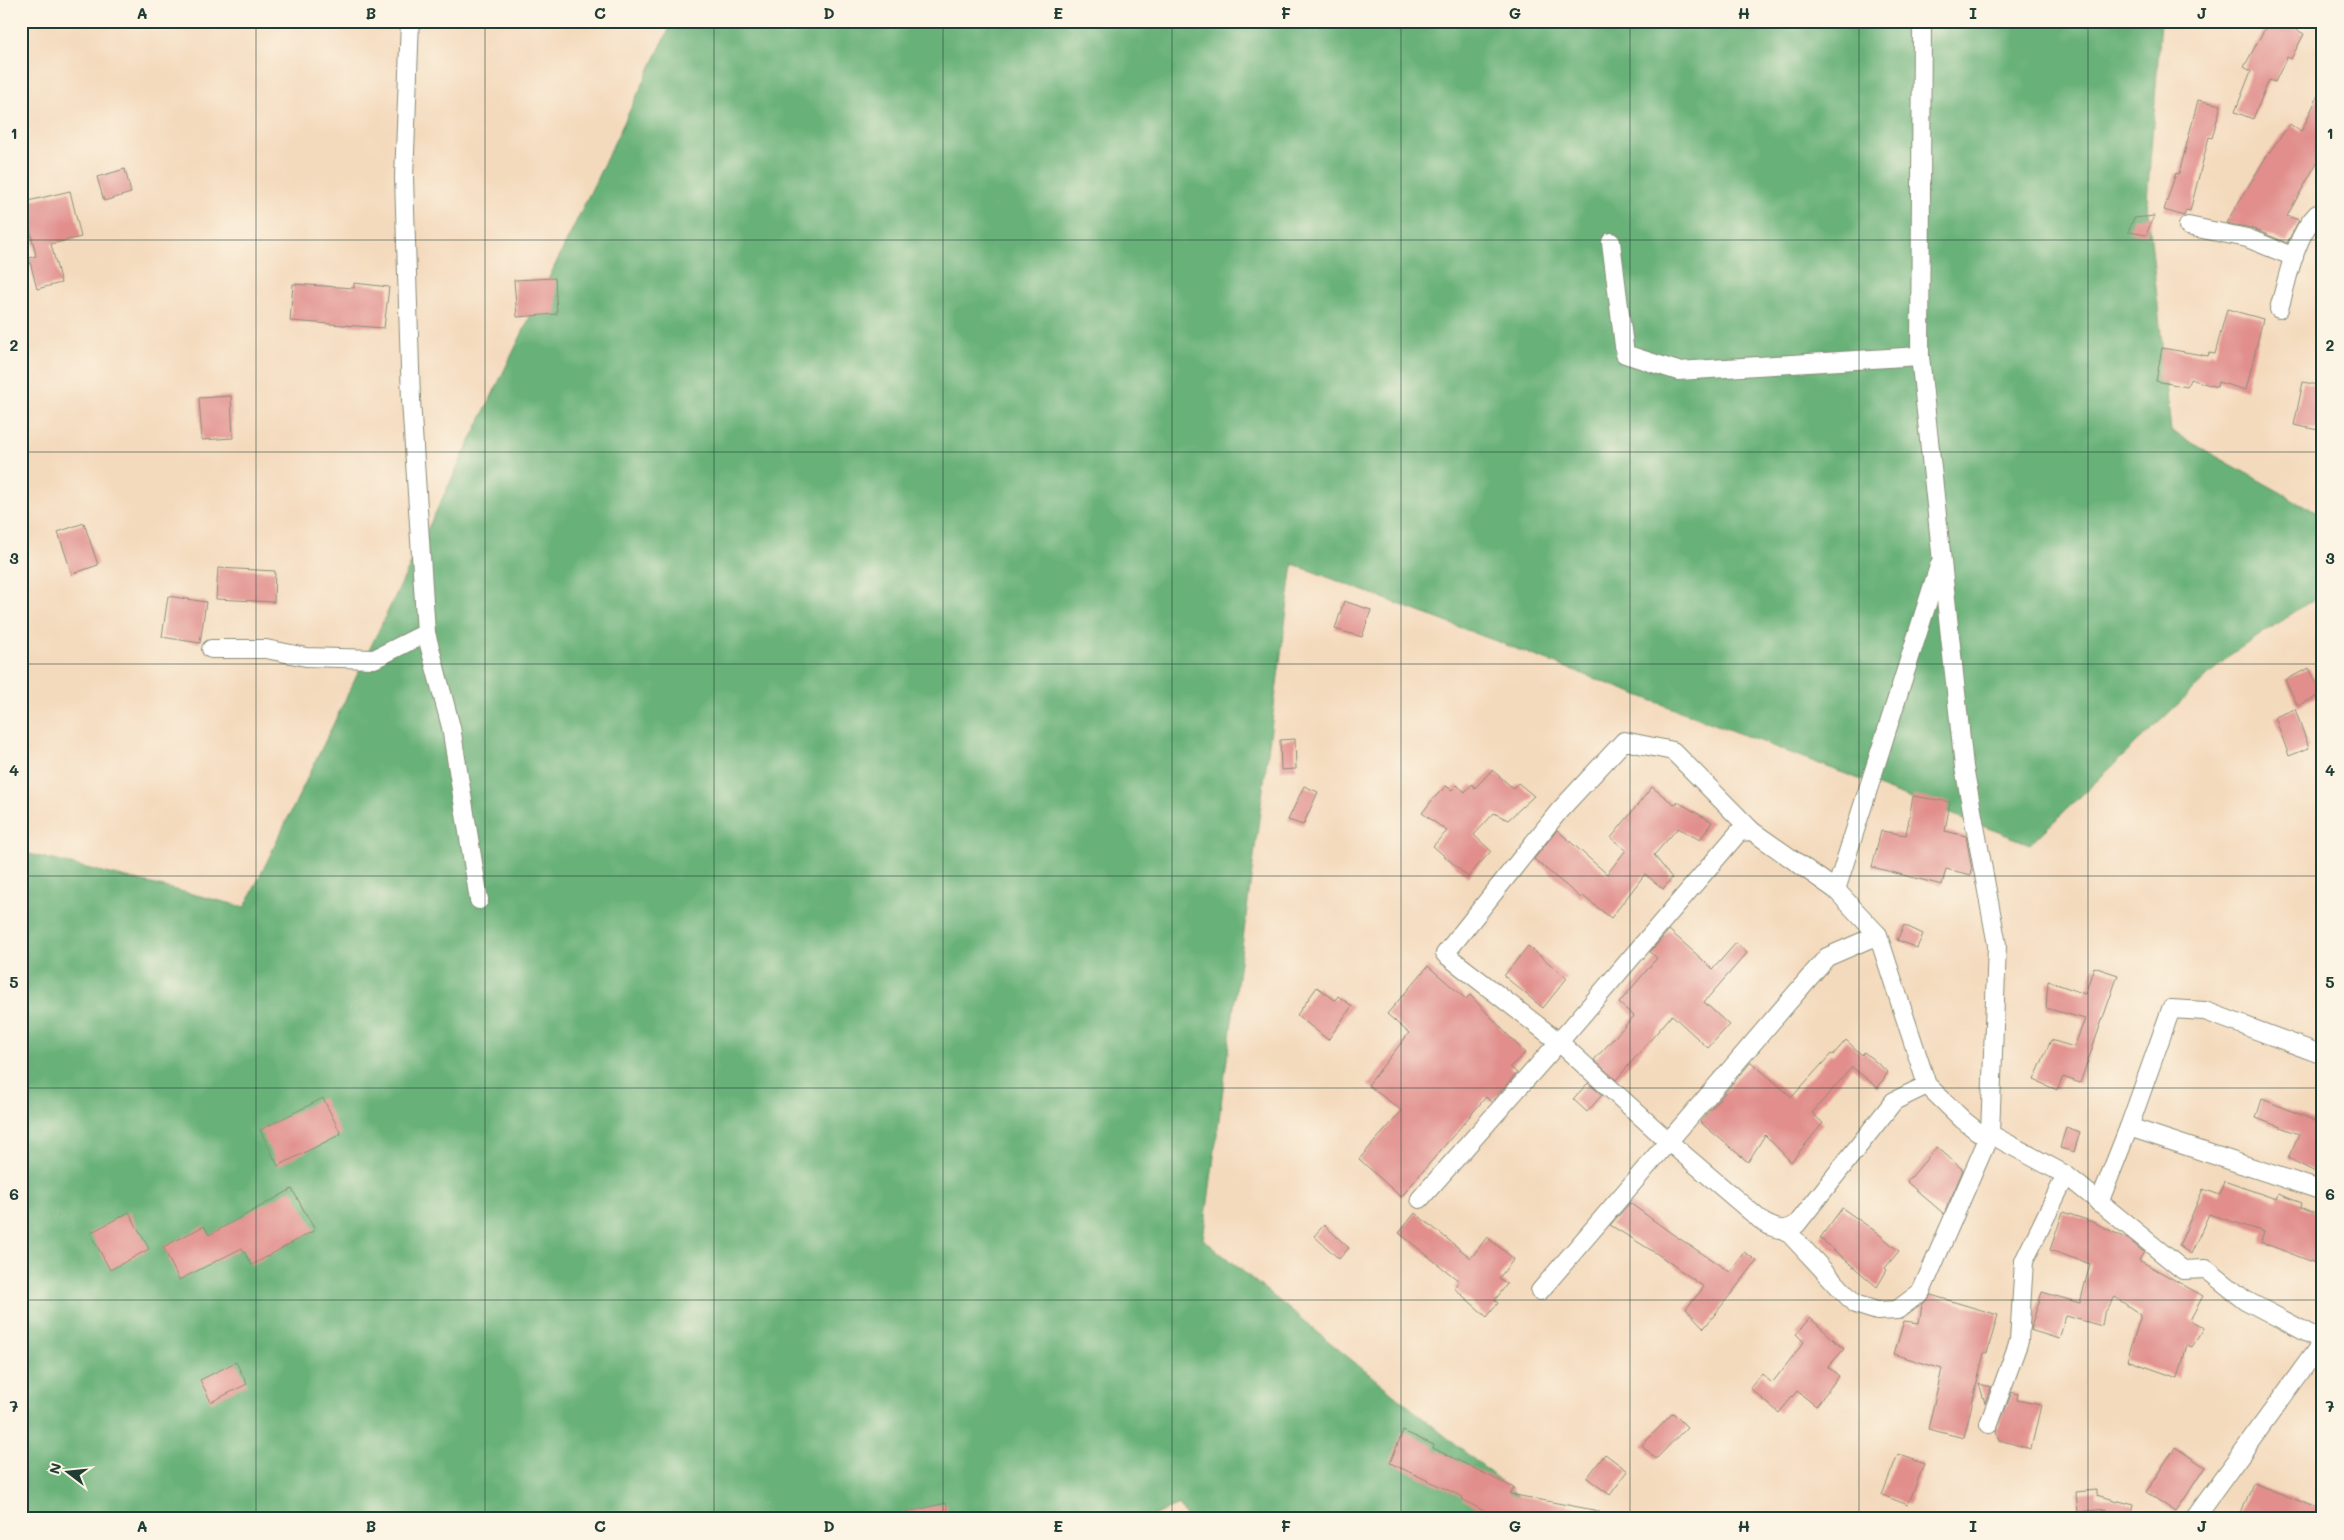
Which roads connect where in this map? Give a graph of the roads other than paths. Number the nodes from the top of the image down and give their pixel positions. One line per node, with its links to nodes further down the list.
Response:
1 (410, 21): 10 (street)
2 (1922, 21): 8 (street)
3 (2323, 214): 6 (street)
4 (2188, 226): 6 (street)
5 (1611, 242): 8 (street)
6 (2294, 257): 7 (street)
7 (2279, 309)
8 (1920, 356): 9 (street)
9 (1941, 560): 13 (street); 20 (street)
10 (426, 633): 11 (street); 14 (street)
11 (211, 649)
12 (1752, 830): 13 (street); 16 (street); 16 (street)
13 (1836, 890): 15 (street)
14 (479, 900)
15 (1878, 935): 18 (street); 21 (street)
16 (1559, 1042): 21 (street); 24 (street)
17 (2323, 1055): 19 (street)
18 (1927, 1085): 20 (street); 26 (street)
19 (2129, 1127): 23 (street); 25 (street)
20 (1990, 1134): 22 (street); 26 (street)
21 (1668, 1142): 26 (street); 27 (street)
22 (2066, 1175): 25 (street); 29 (street)
23 (2323, 1191)
24 (1420, 1199)
25 (2099, 1203): 28 (street)
26 (1786, 1230)
27 (1540, 1291)
28 (2323, 1341): 30 (street)
29 (1989, 1424)
30 (2194, 1519)

